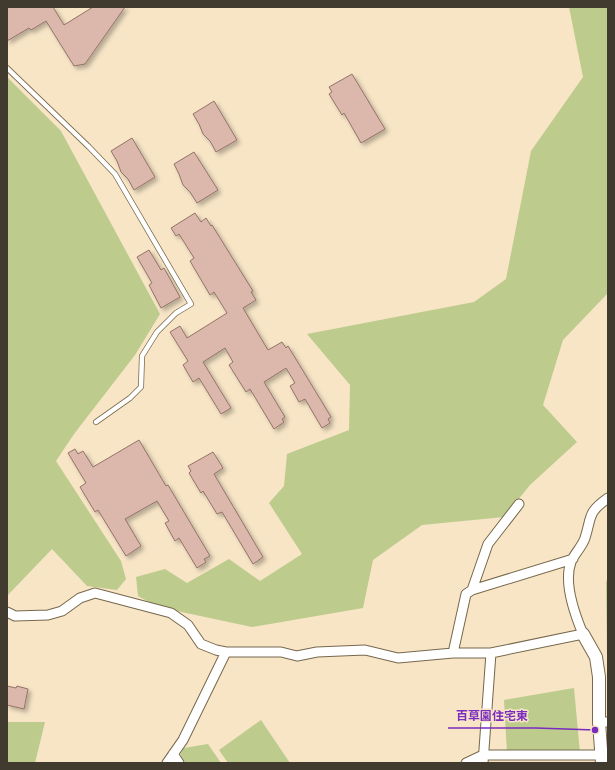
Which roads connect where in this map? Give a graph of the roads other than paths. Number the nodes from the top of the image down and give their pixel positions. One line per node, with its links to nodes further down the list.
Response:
1 (7, 68): 2 (lane)
2 (96, 422)
3 (608, 498): 5 (street)
4 (518, 504): 6 (street)
5 (572, 559): 6 (street); 8 (street)
6 (472, 590): 10 (street)
7 (7, 612): 9 (street)
8 (583, 634): 11 (street); 12 (street)
9 (226, 652): 10 (street); 13 (street)
10 (453, 653): 11 (street)
11 (491, 653): 15 (street)
12 (604, 722): 14 (street)
13 (173, 754): 17 (street); 18 (street)
14 (604, 758): 16 (street)
15 (483, 759): 16 (street); 19 (street)
16 (538, 759)
17 (167, 763)
18 (179, 763)
19 (466, 763)

